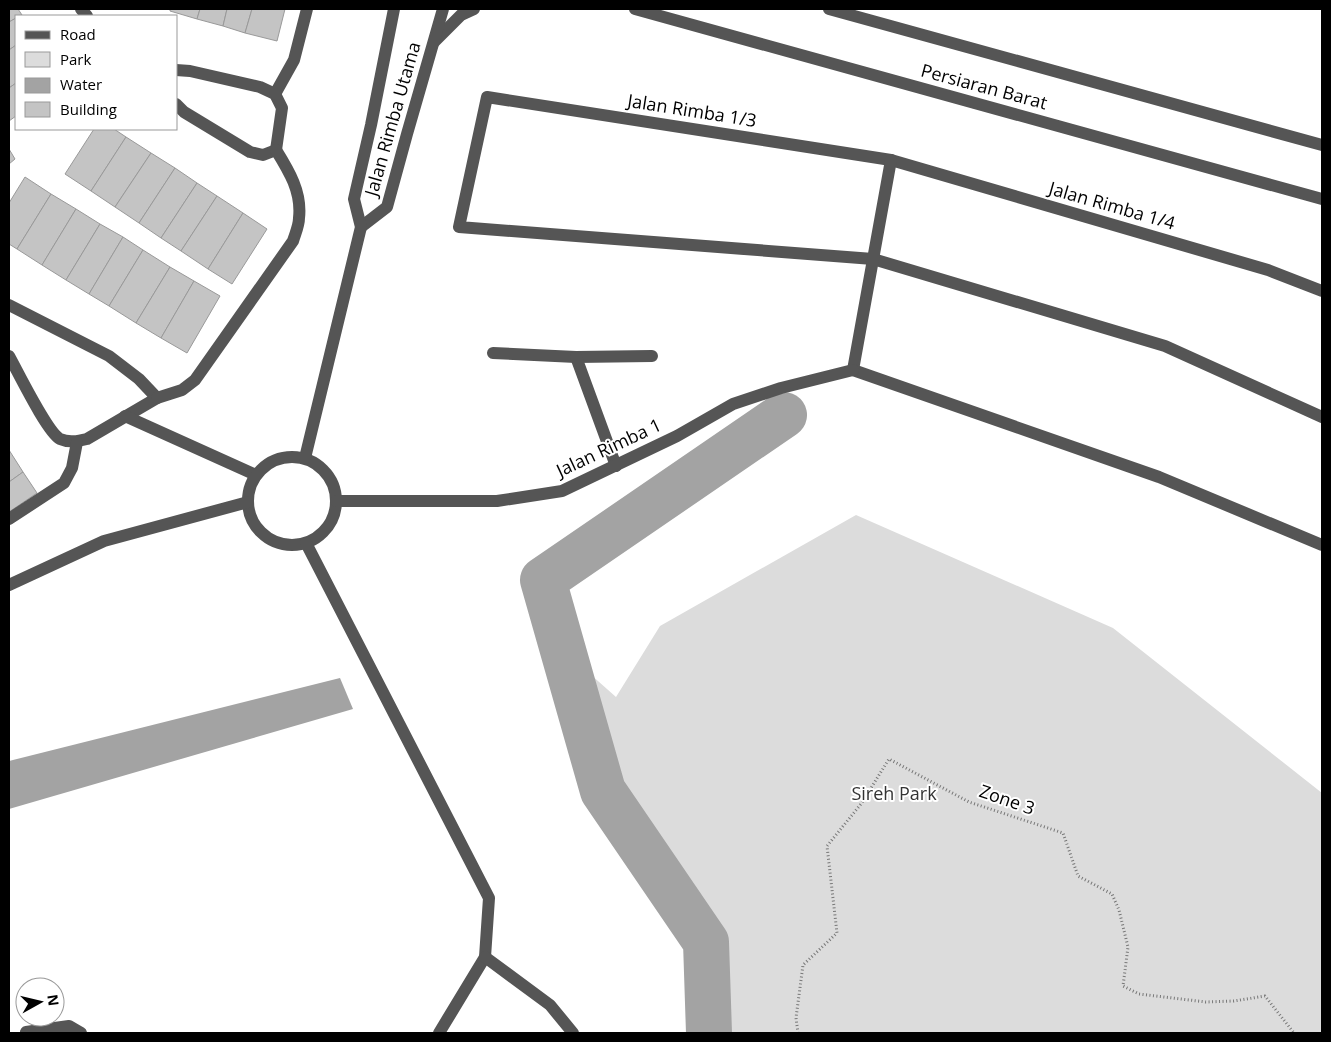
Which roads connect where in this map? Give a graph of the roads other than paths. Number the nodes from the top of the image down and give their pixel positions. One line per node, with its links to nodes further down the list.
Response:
1 (307, 9): 11 (street)
2 (385, 9): 8 (street)
3 (394, 9): 8 (street, Jalan Rimba Utama)
4 (443, 9): 9 (street, Jalan Rimba Utama)
5 (474, 9): 9 (street)
6 (636, 9): 16 (street, Persiaran Barat)
7 (829, 9): 13 (street, Persiaran Barat)
8 (390, 28): 17 (street, Jalan Rimba Utama)
9 (434, 43): 17 (street, Jalan Rimba Utama)
10 (178, 70): 11 (street)
11 (275, 94): 14 (street)
12 (178, 106): 14 (street)
13 (1322, 145)
14 (276, 150): 26 (street)
15 (891, 160): 18 (street); 18 (street, Jalan Rimba 1/3); 19 (street, Jalan Rimba 1/4)
16 (1322, 199)
17 (361, 227): 30 (street, Jalan Rimba Utama)
18 (872, 259): 25 (street); 28 (street)
19 (1322, 291)
20 (9, 305): 26 (street)
21 (493, 353): 24 (street)
22 (9, 356): 29 (street)
23 (652, 356): 24 (street)
24 (576, 357): 31 (street)
25 (853, 370): 31 (street, Jalan Rimba 1); 37 (street)
26 (157, 398): 27 (street)
27 (125, 416): 29 (street); 32 (street)
28 (1322, 417)
29 (77, 442): 35 (street)
30 (305, 458): 32 (street); 33 (street)
31 (616, 466): 33 (street, Jalan Rimba 1)
32 (256, 475): 34 (street)
33 (336, 500): 36 (street)
34 (248, 502): 36 (street); 38 (street)
35 (9, 519)
36 (306, 543): 39 (street)
37 (1322, 545)
38 (9, 585)
39 (485, 958): 42 (street); 43 (street)
40 (26, 1032): 41 (street)
41 (81, 1033)
42 (439, 1033)
43 (573, 1033)

